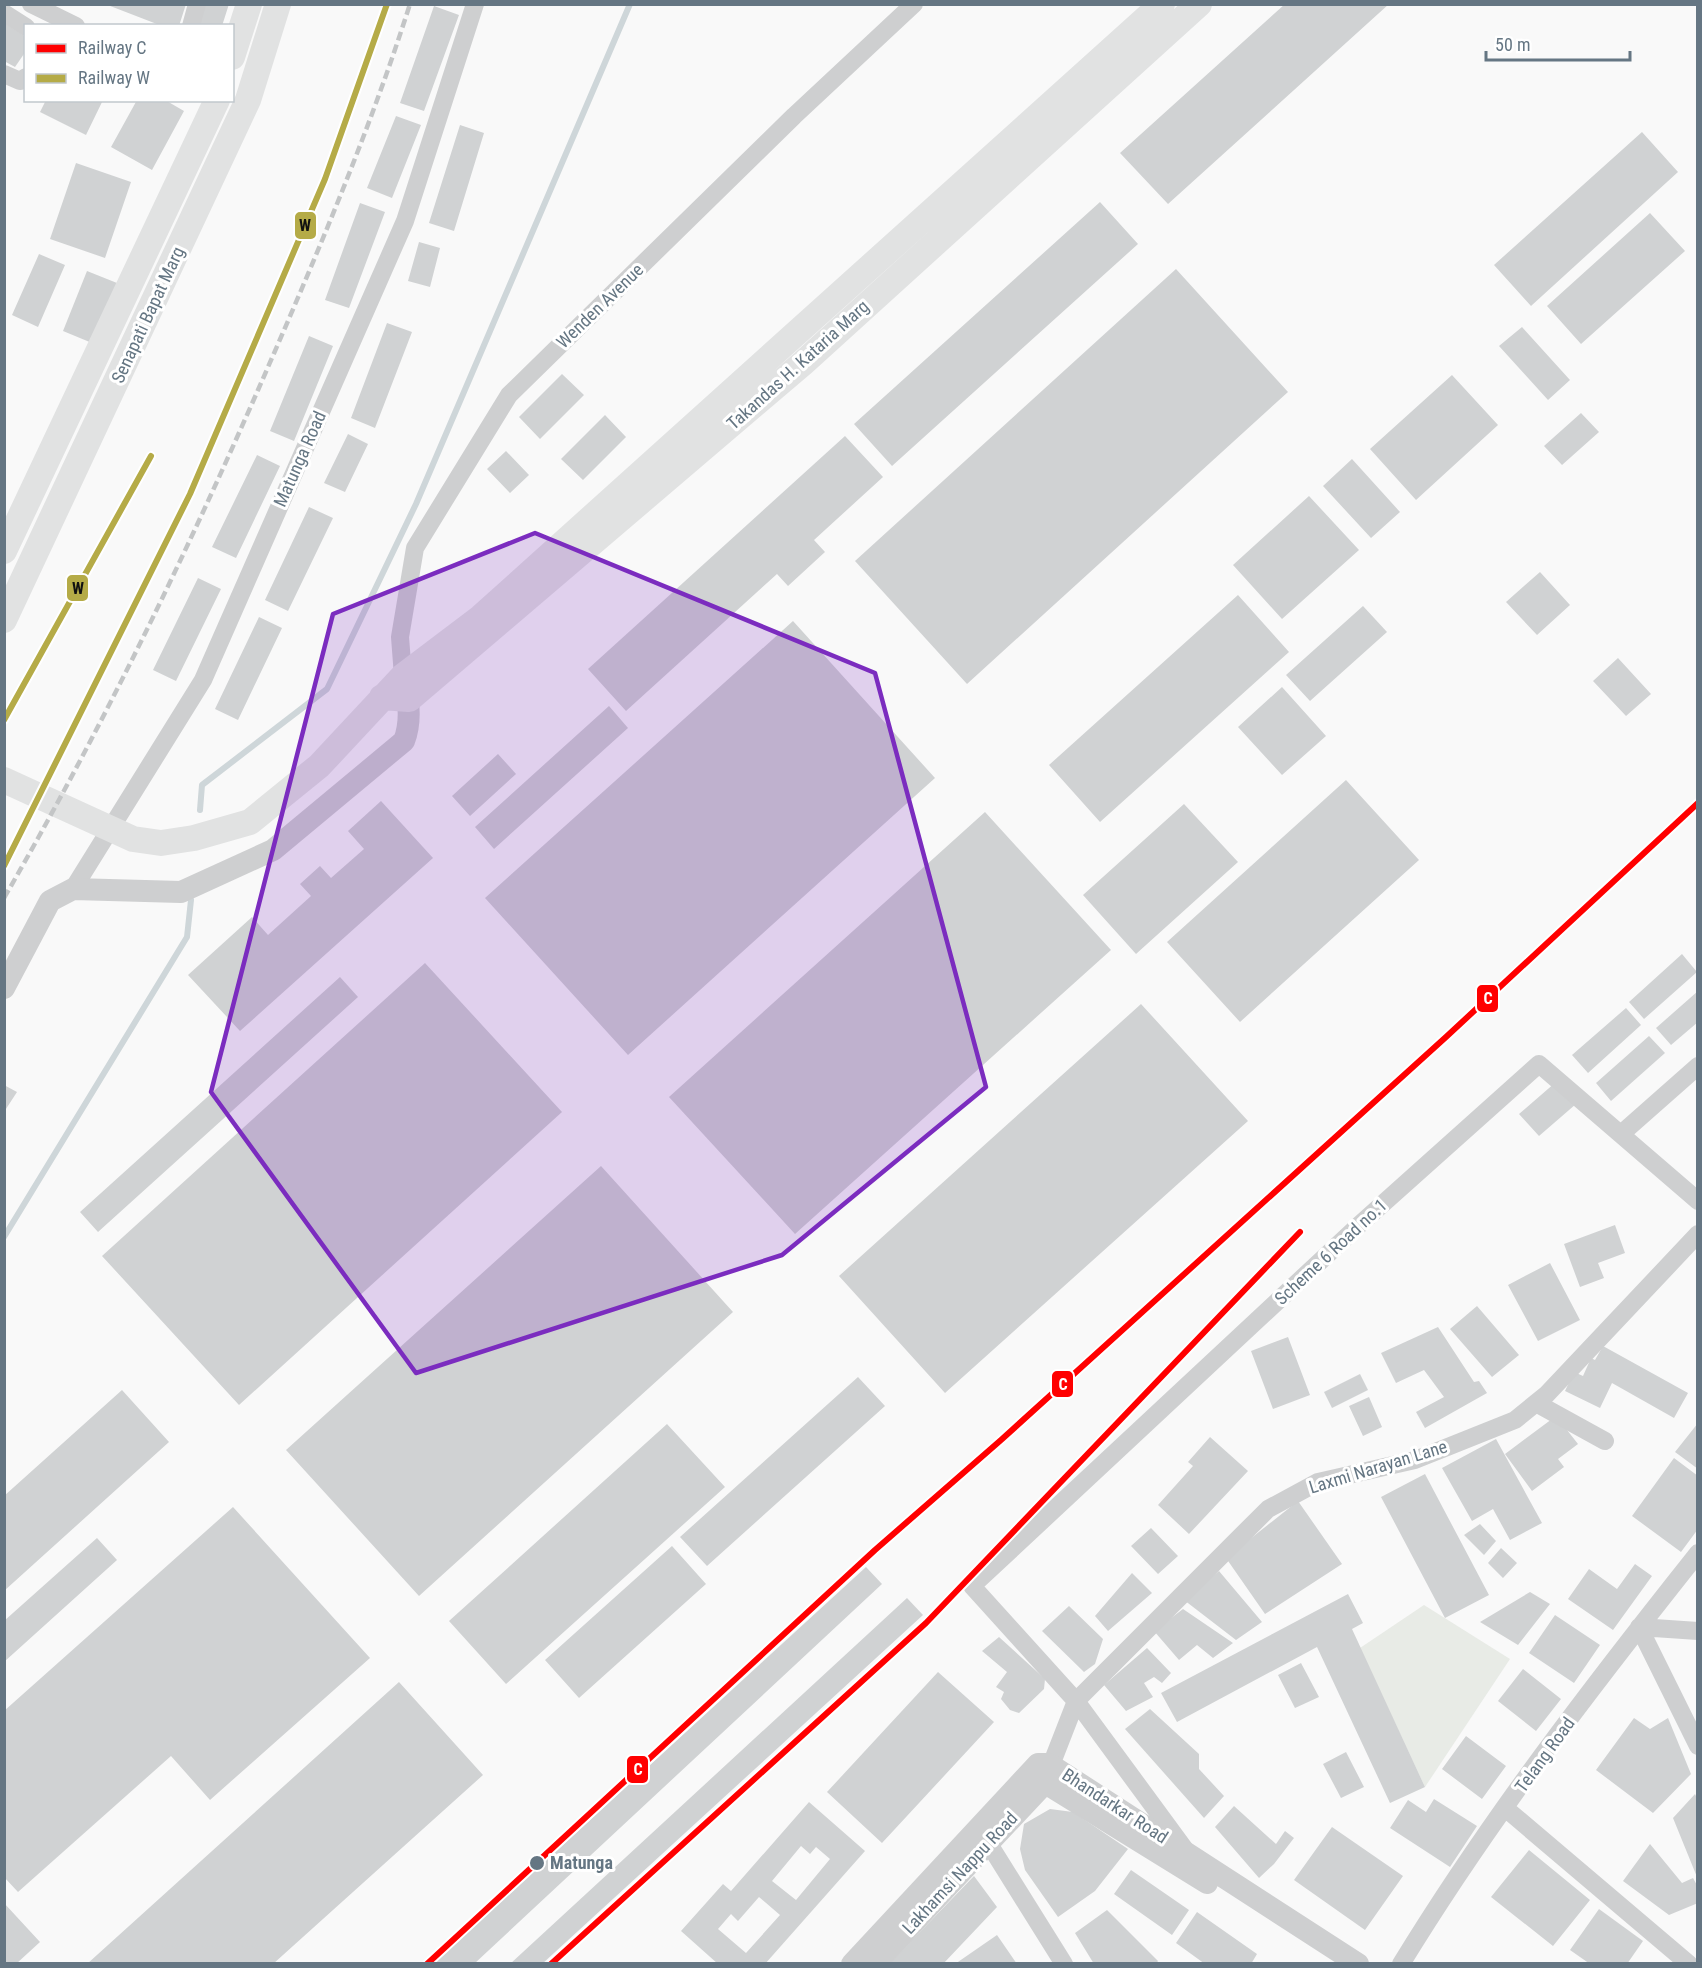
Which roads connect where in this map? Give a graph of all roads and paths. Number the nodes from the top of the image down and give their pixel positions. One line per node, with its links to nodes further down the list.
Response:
1 (31, 4): 10 (street)
2 (197, 4): 11 (street)
3 (249, 4): 13 (main road)
4 (278, 4): 16 (main road, Senapati Bapat Marg)
5 (475, 4): 23 (street, Matunga Road)
6 (914, 4): 21 (street, Wenden Avenue)
7 (1162, 4): 18 (main road, Takandas H. Kataria Marg)
8 (1199, 4): 18 (main road, Takandas H. Kataria Marg)
9 (4, 13): 12 (street)
10 (58, 17)
11 (191, 24)
12 (24, 26)
13 (234, 51)
14 (4, 74): 15 (street)
15 (24, 78)
16 (240, 95): 20 (main road, Senapati Bapat Marg)
17 (216, 102): 19 (main road, Senapati Bapat Marg)
18 (675, 459): 21 (main road, Takandas H. Kataria Marg)
19 (4, 551)
20 (4, 620)
21 (406, 687): 22 (main road, Takandas H. Kataria Marg); 23 (street)
22 (4, 780)
23 (74, 889): 24 (street)
24 (4, 988)
25 (1698, 1066): 26 (street)
26 (1621, 1134): 27 (street, Scheme 6 Road no.1); 34 (street, Scheme 6 Road no.1)
27 (1698, 1201)
28 (1698, 1234): 29 (street, Laxmi Narayan Lane)
29 (1536, 1403): 30 (street); 34 (street, Laxmi Narayan Lane)
30 (1605, 1441)
31 (1698, 1553): 32 (street, Telang Road)
32 (1639, 1627): 33 (street); 35 (street); 37 (street, Telang Road)
33 (1698, 1631)
34 (1076, 1701): 36 (street, Laxmi Narayan Lane); 39 (street)
35 (1698, 1746)
36 (1047, 1773): 38 (street, Lakhamsi Nappu Road); 39 (street, Bhandarkar Road); 40 (street, Bhandarkar Road); 43 (street, Bhandarkar Road)
37 (1505, 1808): 45 (street, Telang Road); 46 (street)
38 (989, 1844): 41 (street, Lakhamsi Nappu Road); 42 (street)
39 (1187, 1852): 44 (street, Bhandarkar Road)
40 (852, 1964)
41 (875, 1964)
42 (1064, 1964)
43 (1335, 1964)
44 (1358, 1964)
45 (1401, 1964)
46 (1689, 1964)

